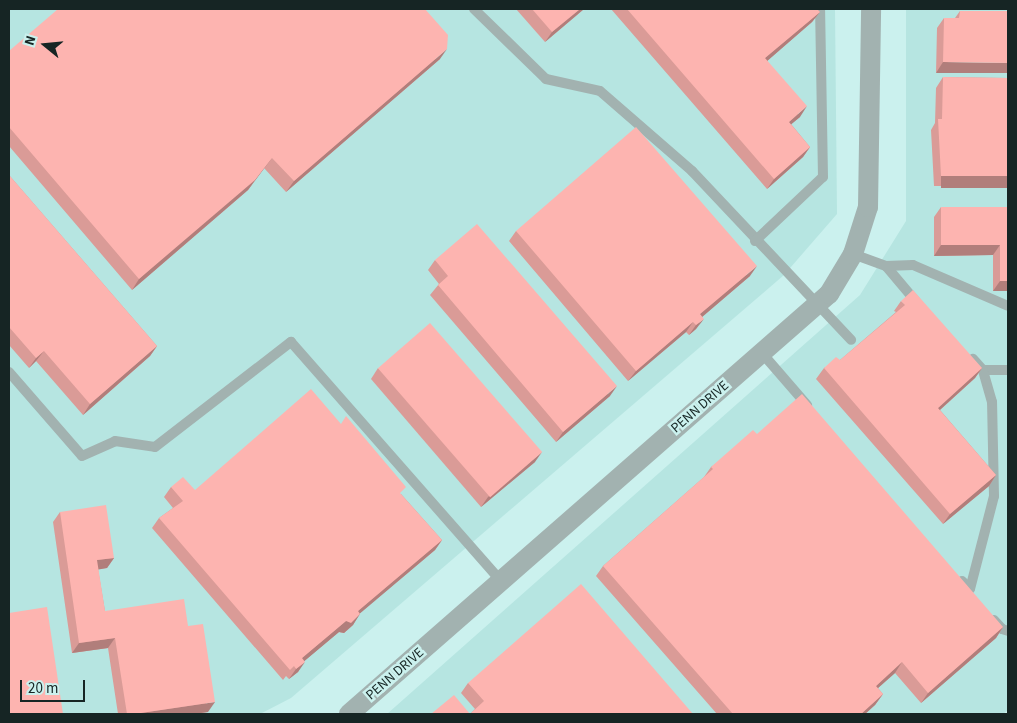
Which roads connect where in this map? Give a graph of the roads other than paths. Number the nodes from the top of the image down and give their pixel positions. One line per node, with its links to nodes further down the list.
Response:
1 (474, 9): 4 (lane)
2 (820, 9): 4 (lane)
3 (871, 9): 5 (street, PENN DRIVE)
4 (755, 241): 7 (lane)
5 (853, 254): 6 (lane); 7 (street, PENN DRIVE)
6 (886, 266): 8 (lane); 9 (lane)
7 (818, 305): 10 (lane); 12 (street, PENN DRIVE)
8 (1008, 306)
9 (927, 313)
10 (851, 340)
11 (966, 352): 13 (lane)
12 (762, 354): 16 (lane); 18 (street, PENN DRIVE)
13 (983, 370): 14 (lane); 17 (lane)
14 (1008, 370)
15 (9, 372): 18 (lane)
16 (814, 412)
17 (957, 575)
18 (501, 581): 21 (street, PENN DRIVE)
19 (986, 609): 20 (lane)
20 (1008, 631)
21 (349, 714)

